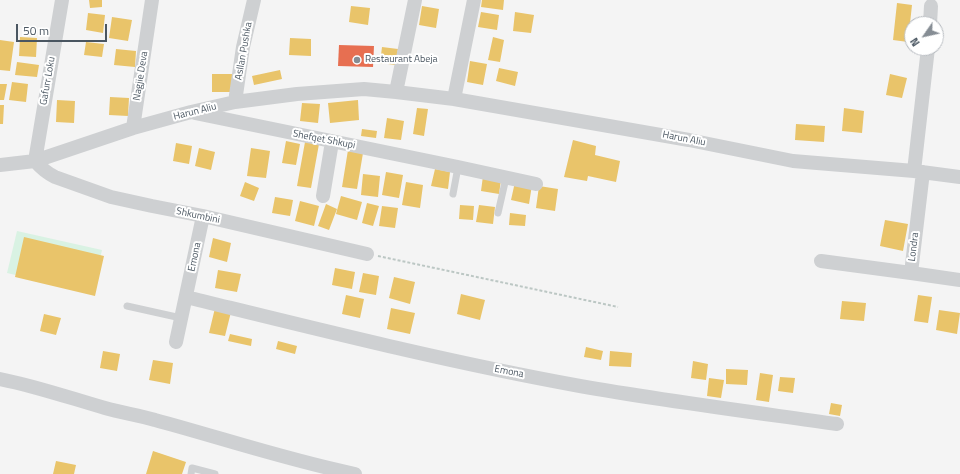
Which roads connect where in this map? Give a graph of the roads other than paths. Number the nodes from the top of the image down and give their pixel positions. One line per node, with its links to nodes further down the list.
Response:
1 (62, 0): 15 (street, Gafurr Loku)
2 (152, 0): 13 (street, Nagjie Deva)
3 (254, 0): 11 (street, Asllan Pushka)
4 (415, 0): 9 (street)
5 (474, 0): 10 (street)
6 (931, 6): 7 (street)
7 (930, 16)
8 (927, 56): 18 (street)
9 (396, 92): 10 (street, Harun Aliu); 11 (street, Harun Aliu)
10 (454, 99): 18 (street, Harun Aliu)
11 (235, 102): 12 (street, Harun Aliu)
12 (191, 112): 13 (street, Harun Aliu); 14 (street, Shefqet Shkupi)
13 (133, 128): 15 (street, Harun Aliu)
14 (332, 142): 17 (street, Shefqet Shkupi); 23 (street)
15 (35, 161): 16 (street, Harun Aliu); 25 (street, Shkumbini)
16 (0, 164)
17 (458, 167): 20 (street, Shefqet Shkupi); 22 (lane)
18 (918, 172): 19 (street, Harun Aliu); 28 (street, Londra)
19 (960, 177)
20 (506, 178): 21 (street, Shefqet Shkupi); 24 (lane)
21 (536, 184)
22 (454, 194)
23 (323, 196)
24 (498, 214)
25 (203, 216): 26 (street, Shkumbini); 30 (street, Emona)
26 (367, 254)
27 (821, 261): 28 (street)
28 (911, 273): 29 (street, Londra)
29 (960, 280)
30 (186, 298): 32 (street, Emona); 35 (street, Emona)
31 (127, 306): 32 (lane)
32 (181, 318): 33 (street, Emona)
33 (176, 342)
34 (0, 379): 38 (street)
35 (837, 424)
36 (191, 474): 37 (lane)
37 (215, 474)
38 (355, 474)

